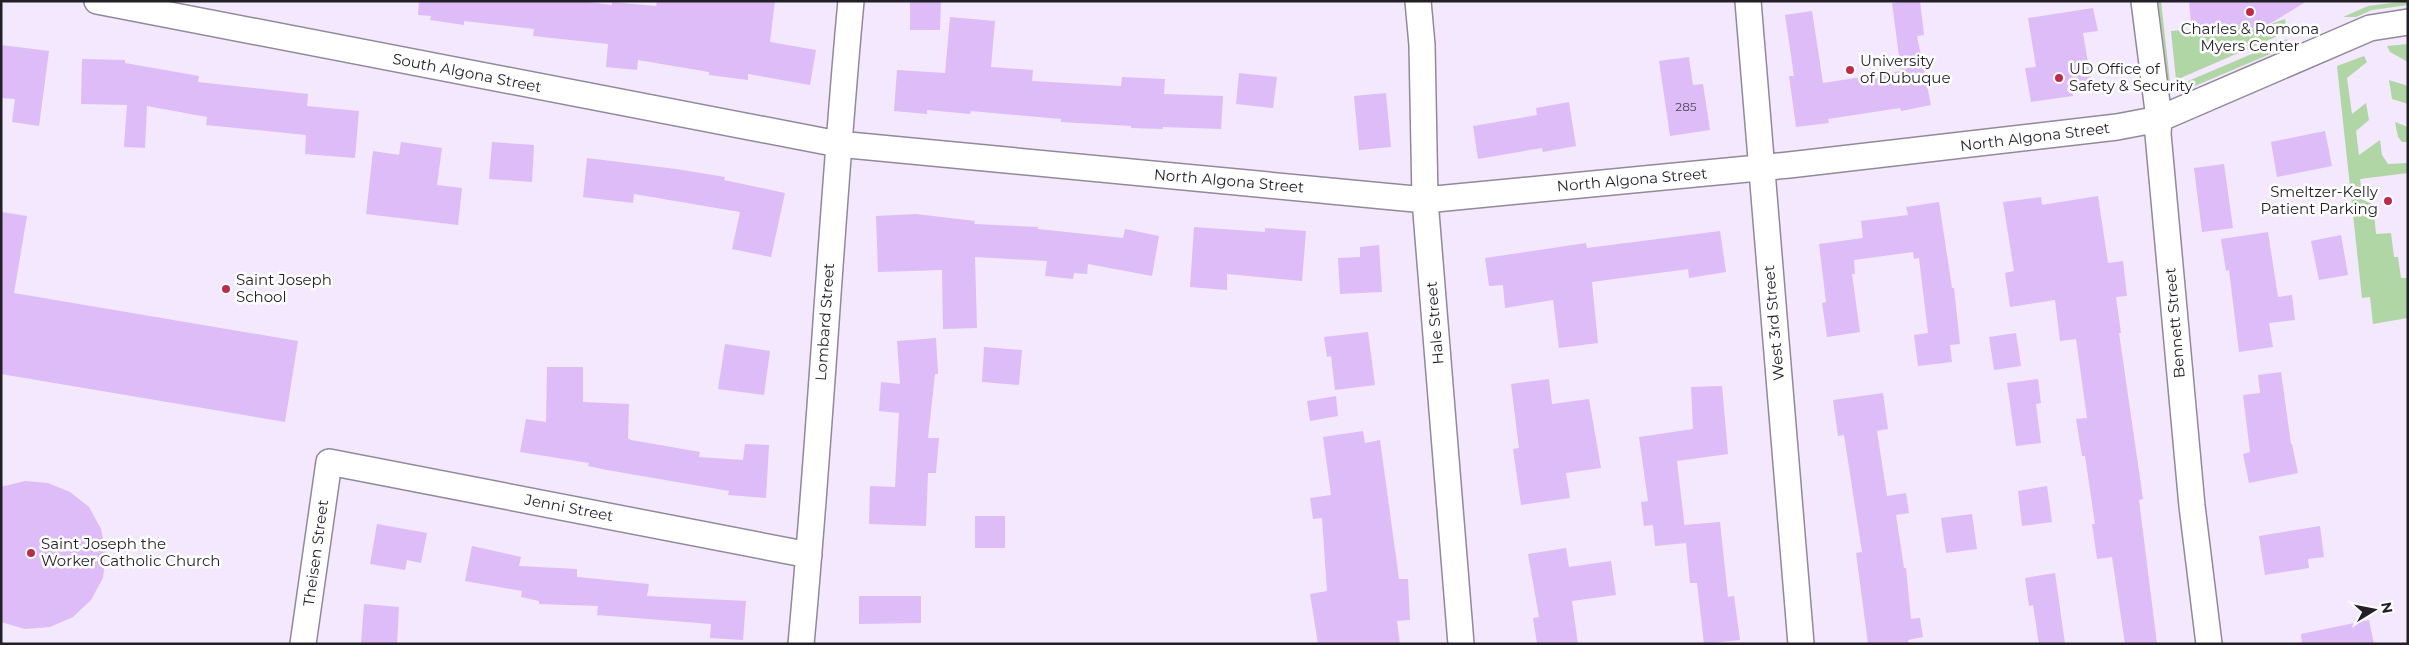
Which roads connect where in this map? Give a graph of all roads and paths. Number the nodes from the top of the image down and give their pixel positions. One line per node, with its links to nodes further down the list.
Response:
1 (97, 1): 8 (street, South Algona Street)
2 (851, 1): 8 (street, Lombard Street)
3 (1418, 1): 10 (street, Hale Street)
4 (1748, 1): 9 (street, West 3rd Street)
5 (2144, 1): 7 (street, Bennett Street)
6 (2408, 22): 7 (street, North Algona Street)
7 (2158, 119): 9 (street, North Algona Street); 17 (street, Bennett Street)
8 (838, 144): 10 (street, North Algona Street); 12 (street, Lombard Street)
9 (1762, 168): 10 (street, North Algona Street); 16 (street, West 3rd Street)
10 (1425, 200): 15 (street, Hale Street)
11 (329, 462): 12 (street, Jenni Street); 13 (street, Theisen Street)
12 (809, 554): 14 (street, Lombard Street)
13 (304, 644)
14 (801, 644)
15 (1461, 644)
16 (1801, 644)
17 (2209, 644)

